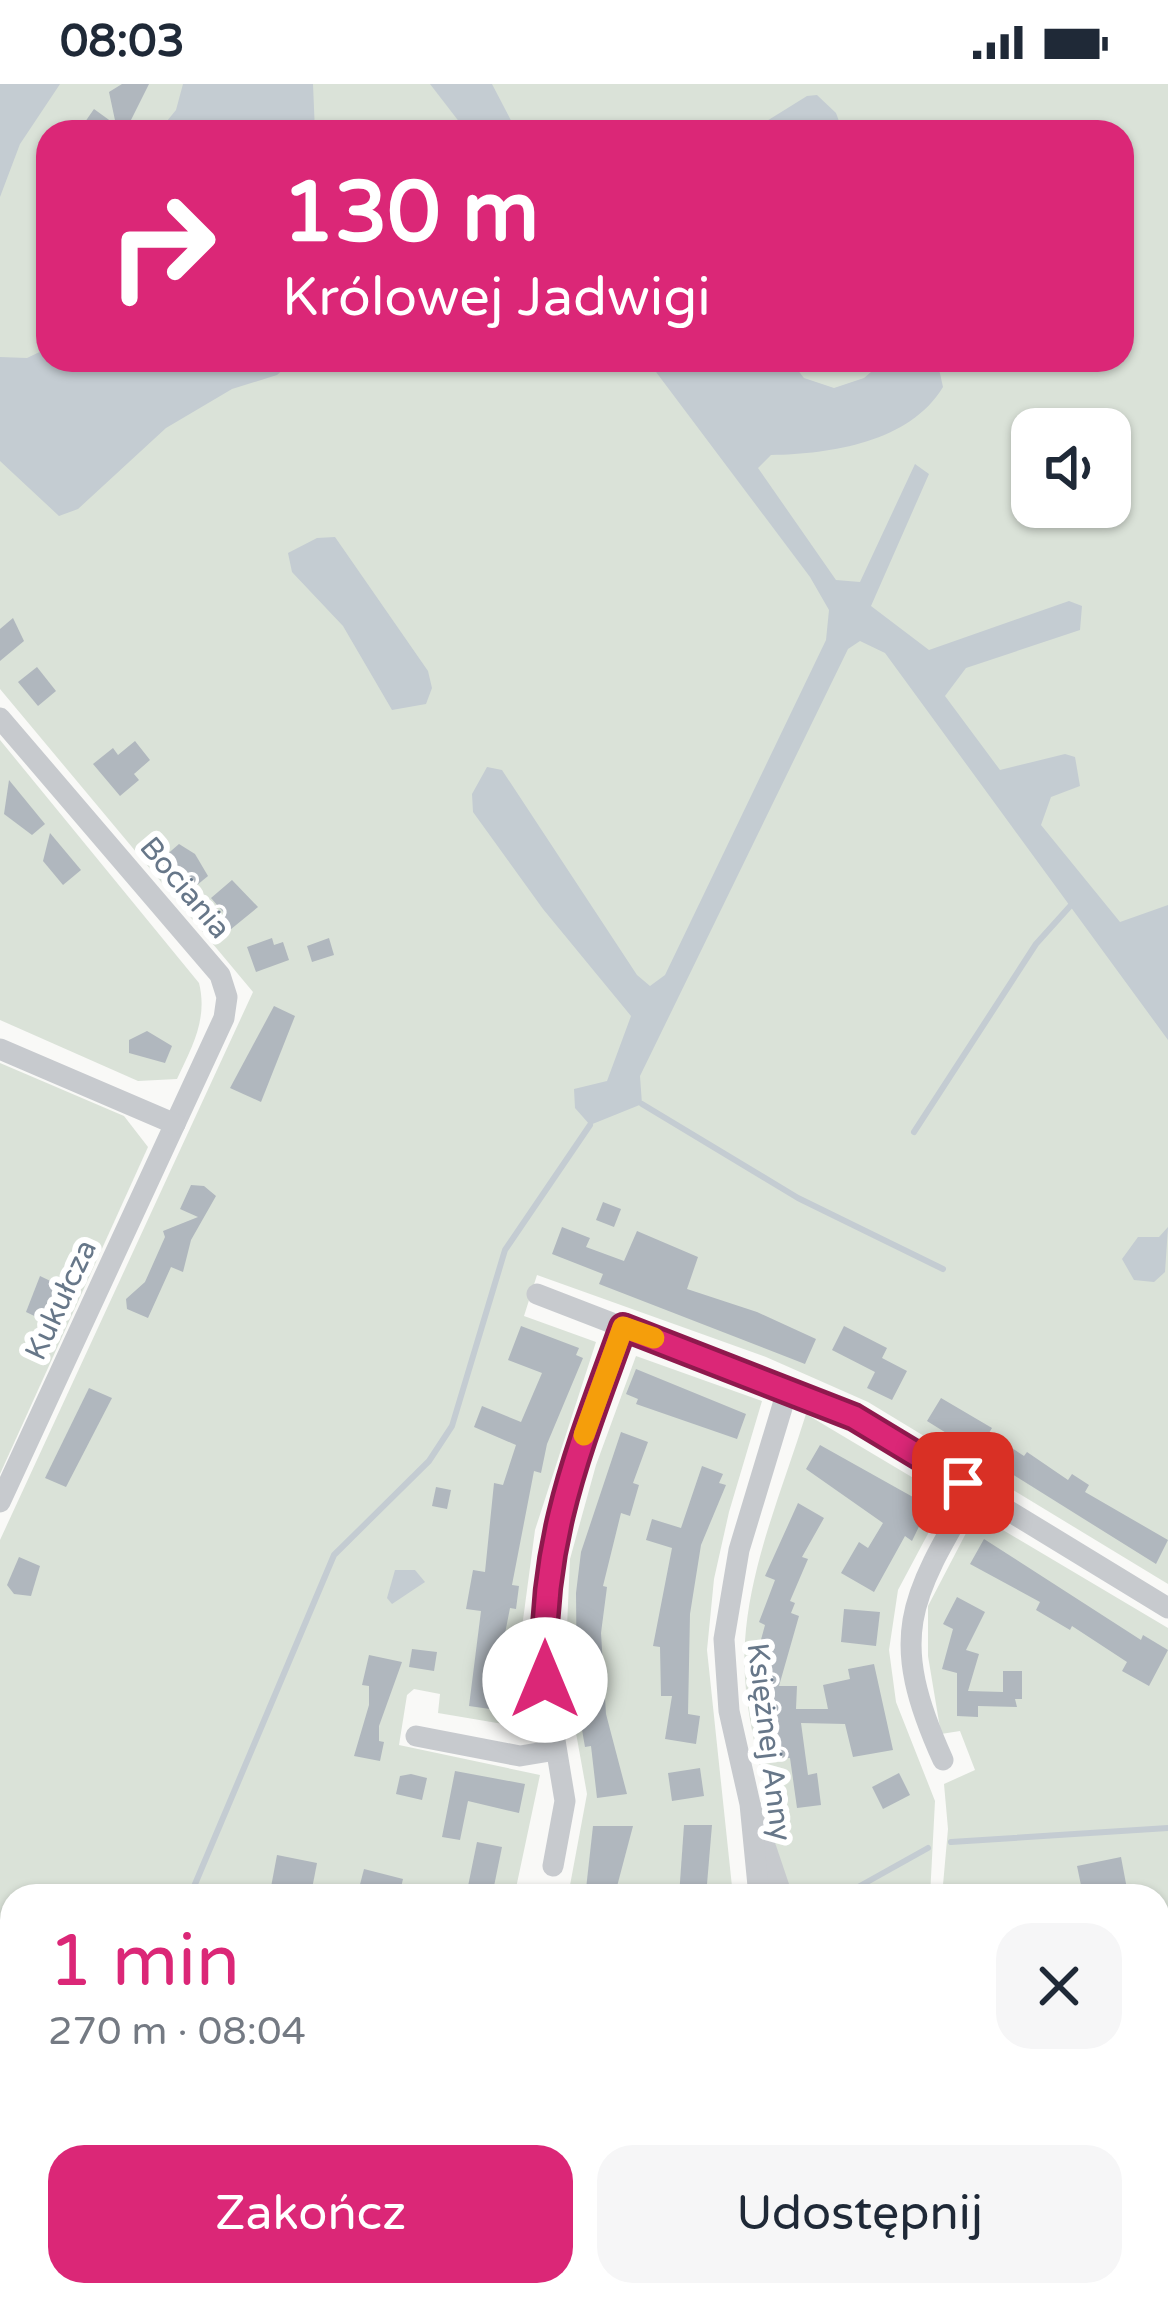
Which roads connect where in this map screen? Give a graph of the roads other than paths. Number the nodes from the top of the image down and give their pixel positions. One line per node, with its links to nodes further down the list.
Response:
1 (0, 718): 3 (street, Bociania)
2 (0, 1049): 3 (street)
3 (176, 1124): 8 (street, Kukułcza)
4 (537, 1294): 5 (street)
5 (623, 1327): 6 (street); 11 (street)
6 (788, 1388): 7 (street); 13 (street, Księżnej Anny)
7 (974, 1490): 9 (street); 12 (street)
8 (0, 1502)
9 (1168, 1608)
10 (416, 1736): 11 (street)
11 (556, 1750): 14 (street)
12 (944, 1760)
13 (750, 1804): 15 (street, Księżnej Anny); 16 (street)
14 (553, 1866)
15 (758, 1884)
16 (778, 1884)

